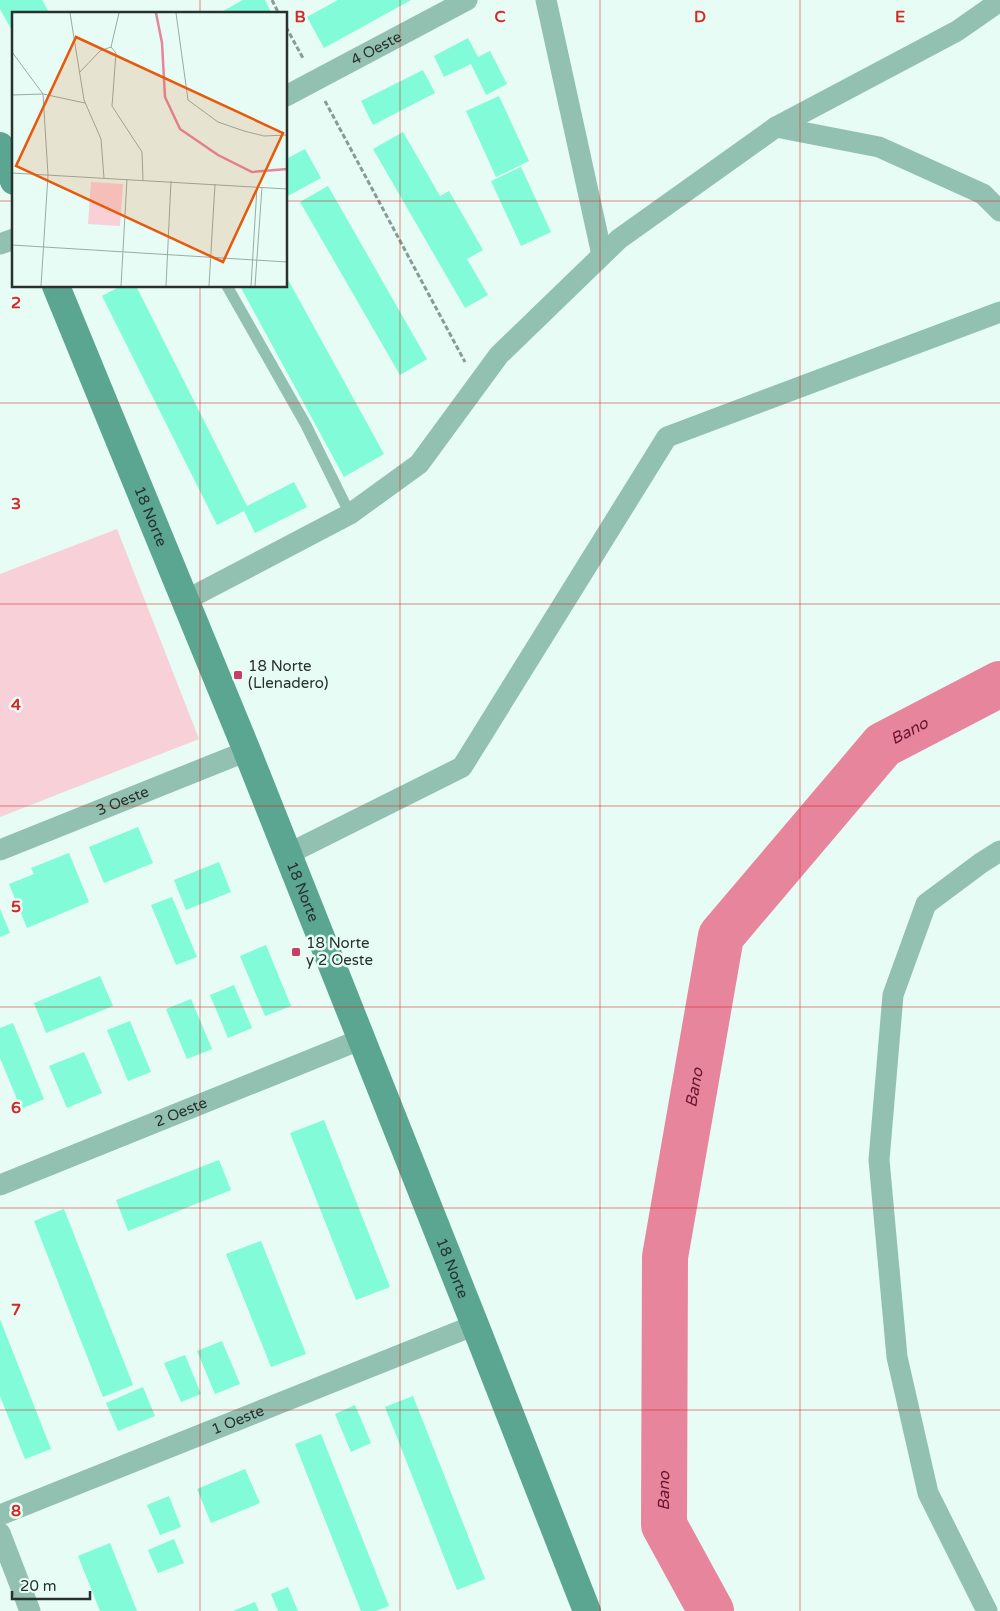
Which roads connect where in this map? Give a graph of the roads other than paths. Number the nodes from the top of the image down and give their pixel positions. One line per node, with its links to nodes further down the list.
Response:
1 (466, 0): 4 (street, 4 Oeste)
2 (546, 0): 11 (street)
3 (1000, 1): 5 (street)
4 (288, 95)
5 (776, 127): 8 (street); 11 (street)
6 (0, 146): 7 (main road)
7 (12, 176)
8 (1000, 211)
9 (12, 240): 10 (street)
10 (0, 244)
11 (602, 255): 15 (street)
12 (57, 288): 16 (main road, 18 Norte)
13 (228, 288): 15 (lane)
14 (1000, 312): 20 (street)
15 (350, 514): 16 (street)
16 (186, 600): 17 (main road, 18 Norte)
17 (247, 751): 18 (street, 3 Oeste); 20 (main road, 18 Norte)
18 (0, 850)
19 (1000, 851): 28 (street)
20 (288, 854): 21 (main road, 18 Norte)
21 (362, 1039): 22 (street, 2 Oeste); 23 (main road, 18 Norte)
22 (0, 1185)
23 (475, 1325): 24 (street, 1 Oeste); 26 (main road, 18 Norte)
24 (0, 1515)
25 (0, 1533): 27 (street)
26 (578, 1608)
27 (30, 1611)
28 (986, 1611)

